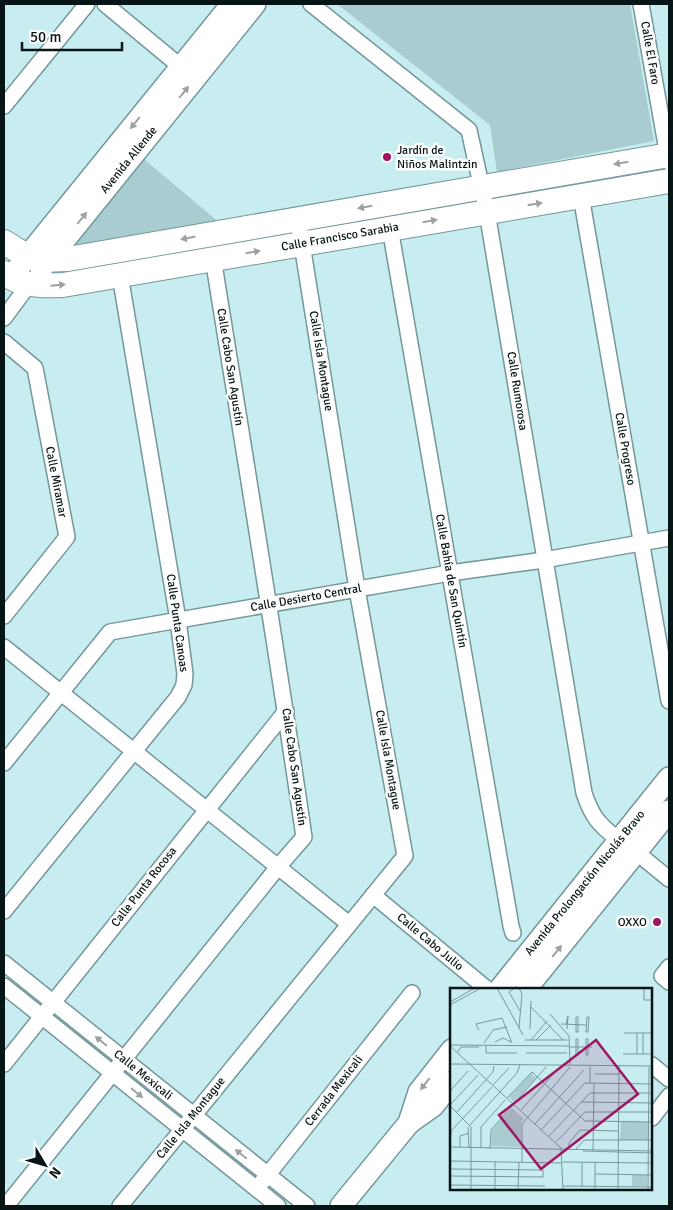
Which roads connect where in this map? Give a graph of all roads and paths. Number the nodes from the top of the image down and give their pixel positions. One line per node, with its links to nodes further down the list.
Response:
1 (87, 4): 8 (street)
2 (105, 4): 7 (street)
3 (232, 4): 7 (main road, Avenida Allende)
4 (256, 4): 18 (main road, Avenida Allende, one-way to 4)
5 (311, 4): 11 (street, Calle Rumorosa)
6 (641, 4): 9 (street, Calle El Faro)
7 (181, 67): 18 (main road, Avenida Allende, one-way to 18)
8 (4, 106)
9 (669, 158): 11 (main road, Calle Francisco Sarabia, one-way to 11)
10 (669, 181): 12 (main road, Calle Francisco Sarabia)
11 (482, 186): 13 (street, Calle Rumorosa); 14 (main road, Calle Francisco Sarabia, one-way to 14)
12 (581, 196): 13 (main road, Calle Francisco Sarabia, one-way to 12); 25 (street, Calle Progreso)
13 (487, 212): 15 (main road, Calle Francisco Sarabia, one-way to 13); 26 (street, Calle Rumorosa)
14 (298, 219): 17 (street, Calle Isla Montague); 18 (main road, Calle Francisco Sarabia, one-way to 18)
15 (390, 228): 17 (main road, Calle Francisco Sarabia); 27 (street, Calle Bahía de San Quintín)
16 (4, 242): 18 (main road)
17 (302, 244): 19 (main road, Calle Francisco Sarabia, one-way to 17); 28 (street, Calle Isla Montague)
18 (39, 257): 21 (main road, Avenida Allende)
19 (213, 258): 20 (main road, Calle Francisco Sarabia); 29 (street, Calle Cabo San Agustín)
20 (120, 275): 21 (main road, Calle Francisco Sarabia, one-way to 20); 31 (street, Calle Punta Canoas)
21 (12, 280): 22 (street, Avenida Allende)
22 (4, 318)
23 (4, 342): 30 (street, Calle Miramar)
24 (669, 538): 25 (street, Calle Desierto Central)
25 (642, 542): 26 (street, Calle Desierto Central); 34 (street, Calle Progreso)
26 (544, 560): 27 (street, Calle Desierto Central); 41 (street, Calle Rumorosa)
27 (450, 573): 28 (street, Calle Desierto Central); 48 (street, Calle Bahía de San Quintín)
28 (357, 589): 29 (street, Calle Desierto Central); 45 (street, Calle Isla Montague)
29 (268, 605): 31 (street, Calle Desierto Central); 35 (street, Calle Cabo San Agustín)
30 (4, 616)
31 (178, 620): 33 (street, Calle Desierto Central); 36 (street, Calle Punta Canoas)
32 (4, 647): 33 (street)
33 (61, 693): 36 (street); 37 (street, Calle Desierto Central)
34 (669, 702)
35 (286, 711): 39 (street, Calle Punta Rocosa); 43 (street, Calle Cabo San Agustín)
36 (134, 751): 39 (street); 46 (street, Calle Punta Canoas)
37 (4, 764)
38 (669, 778): 41 (main road, Avenida Prolongación Nicolás Bravo)
39 (206, 809): 43 (street); 57 (street, Calle Punta Rocosa)
40 (669, 811): 42 (main road, Avenida Prolongación Nicolás Bravo)
41 (619, 840): 42 (main road); 54 (main road, Avenida Prolongación Nicolás Bravo)
42 (636, 852): 44 (street); 55 (main road, Avenida Prolongación Nicolás Bravo, one-way to 42)
43 (278, 867): 47 (street); 60 (street, Calle Cabo San Agustín)
44 (669, 879)
45 (373, 894): 47 (street, Calle Isla Montague); 53 (street, Calle Cabo Julio)
46 (4, 911)
47 (349, 924): 67 (street, Calle Isla Montague)
48 (513, 933)
49 (4, 963): 57 (street, Calle Mexicali)
50 (669, 967): 51 (street)
51 (669, 982)
52 (4, 986): 58 (street, Calle Mexicali)
53 (486, 988)
54 (501, 988)
55 (527, 988)
56 (412, 993): 71 (street, Cerrada Mexicali)
57 (53, 1003): 58 (street, Calle Punta Rocosa); 60 (street, Calle Mexicali, one-way to 57)
58 (42, 1017): 61 (street, Calle Punta Rocosa); 63 (street, Calle Mexicali)
59 (450, 1053): 69 (main road, one-way to 69)
60 (124, 1060): 63 (street, Calle Cabo San Agustín); 67 (street, Calle Mexicali)
61 (4, 1064)
62 (653, 1066): 64 (street)
63 (113, 1074): 70 (street, Calle Mexicali, one-way to 70); 73 (street, Calle Cabo San Agustín)
64 (669, 1079)
65 (450, 1085): 69 (main road)
66 (663, 1101): 68 (street)
67 (193, 1115): 70 (street, Calle Isla Montague); 71 (street, Calle Mexicali, one-way to 67)
68 (653, 1116)
69 (409, 1123): 77 (main road)
70 (182, 1129): 72 (street, Calle Mexicali); 74 (street, Calle Isla Montague)
71 (268, 1175): 72 (street, Cerrada Mexicali); 76 (street, Calle Mexicali)
72 (257, 1189): 75 (street, Calle Mexicali)
73 (6, 1206)
74 (120, 1206)
75 (278, 1206)
76 (307, 1206)
77 (341, 1206)

